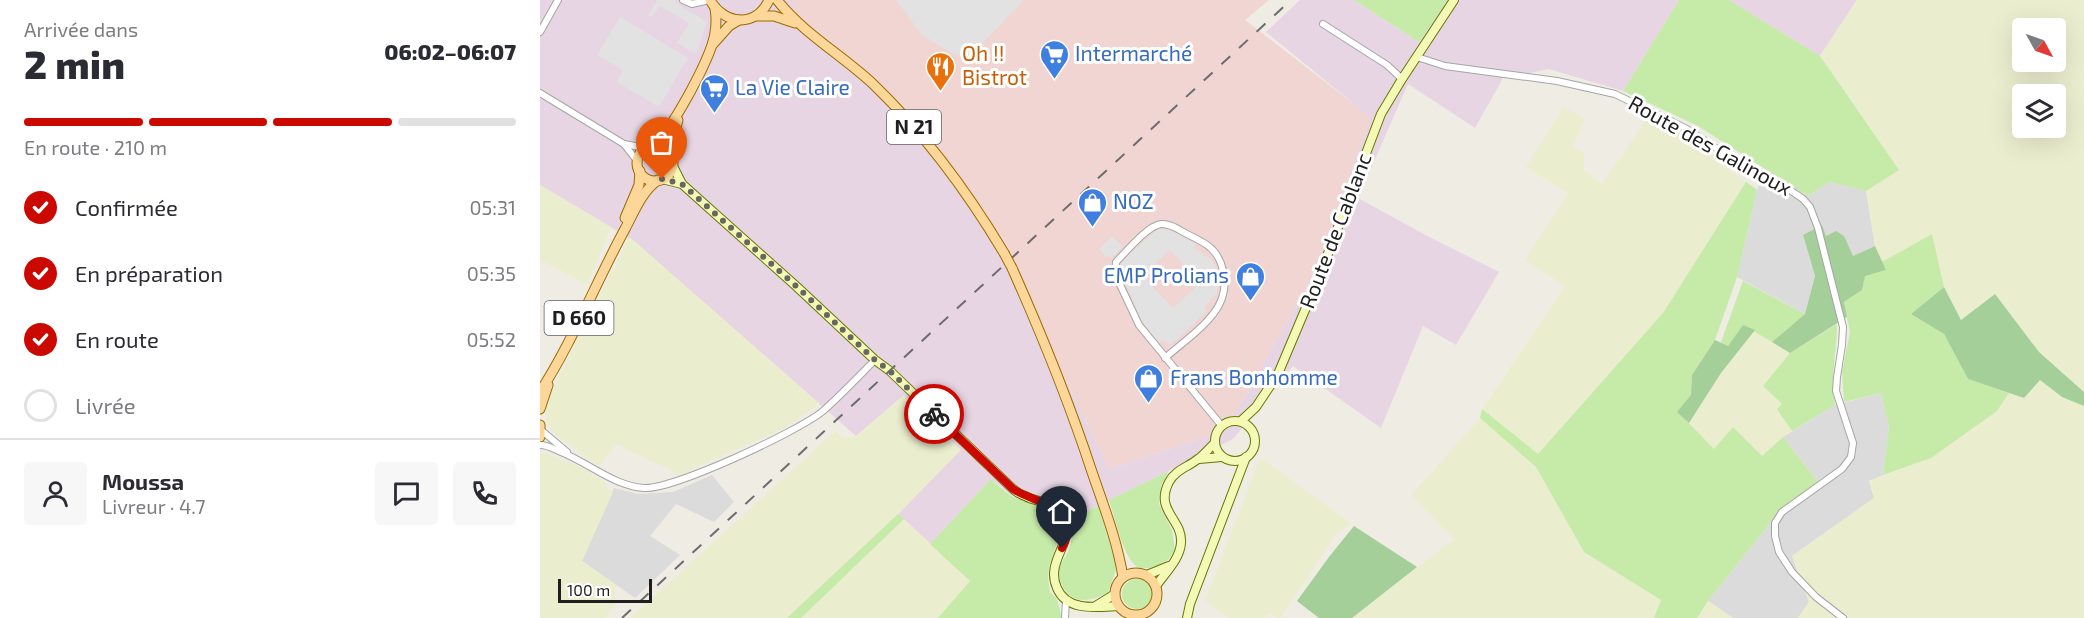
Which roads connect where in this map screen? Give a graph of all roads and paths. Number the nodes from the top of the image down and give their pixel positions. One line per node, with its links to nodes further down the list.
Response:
1 (558, 0): 11 (street)
2 (683, 0): 6 (street)
3 (769, 0): 7 (main road)
4 (777, 0): 9 (main road, N 21)
5 (1454, 0): 13 (main road, Route de Cablanc)
6 (711, 3): 8 (main road); 12 (main road)
7 (754, 17): 8 (main road); 9 (main road, N 21)
8 (739, 20): 12 (main road)
9 (798, 23): 42 (main road, N 21, bridge)
10 (1323, 24): 14 (street)
11 (540, 32)
12 (712, 46): 16 (main road)
13 (1417, 57): 14 (main road, Route de Cablanc); 57 (street, Route des Galinoux)
14 (1402, 79): 29 (main road, Route de Cablanc)
15 (540, 93): 17 (street)
16 (685, 101): 18 (main road); 19 (main road)
17 (624, 144): 18 (street); 21 (street)
18 (650, 146): 19 (main road); 21 (main road)
19 (670, 152): 20 (main road)
20 (673, 166): 22 (main road); 23 (main road)
21 (639, 167): 22 (main road); 24 (main road, D 660)
22 (660, 180): 23 (main road); 24 (main road, D 660)
23 (682, 184): 26 (main road)
24 (607, 262): 27 (main road, D 660)
25 (1165, 358): 25 (street); 32 (street)
26 (875, 360): 37 (street); 49 (main road)
27 (552, 374): 28 (main road, D 660); 30 (main road, D 660)
28 (540, 392)
29 (1256, 407): 31 (main road); 33 (main road)
30 (540, 409)
31 (1240, 421): 32 (main road); 33 (main road)
32 (1221, 425): 35 (main road)
33 (1252, 430): 38 (main road)
34 (540, 431): 37 (street)
35 (1215, 443): 39 (main road); 40 (main road)
36 (540, 445): 37 (street)
37 (572, 456)
38 (1246, 457): 39 (main road); 41 (main road)
39 (1226, 458): 40 (main road); 41 (main road)
40 (1199, 459): 43 (main road)
41 (1237, 486): 56 (main road)
42 (1118, 549): 44 (main road, N 21); 46 (main road, N 21)
43 (1170, 566): 45 (main road); 47 (main road)
44 (1134, 573): 45 (main road); 46 (main road)
45 (1147, 575): 47 (main road)
46 (1123, 577): 48 (main road)
47 (1156, 586): 52 (main road)
48 (1115, 594): 50 (main road); 51 (main road)
49 (1066, 601): 51 (main road); 54 (street)
50 (1118, 606): 51 (main road); 53 (main road)
51 (1094, 607)
52 (1152, 608): 53 (main road); 55 (main road)
53 (1136, 616)
54 (1065, 618)
55 (1152, 618)
56 (1187, 618)
57 (1843, 618)

